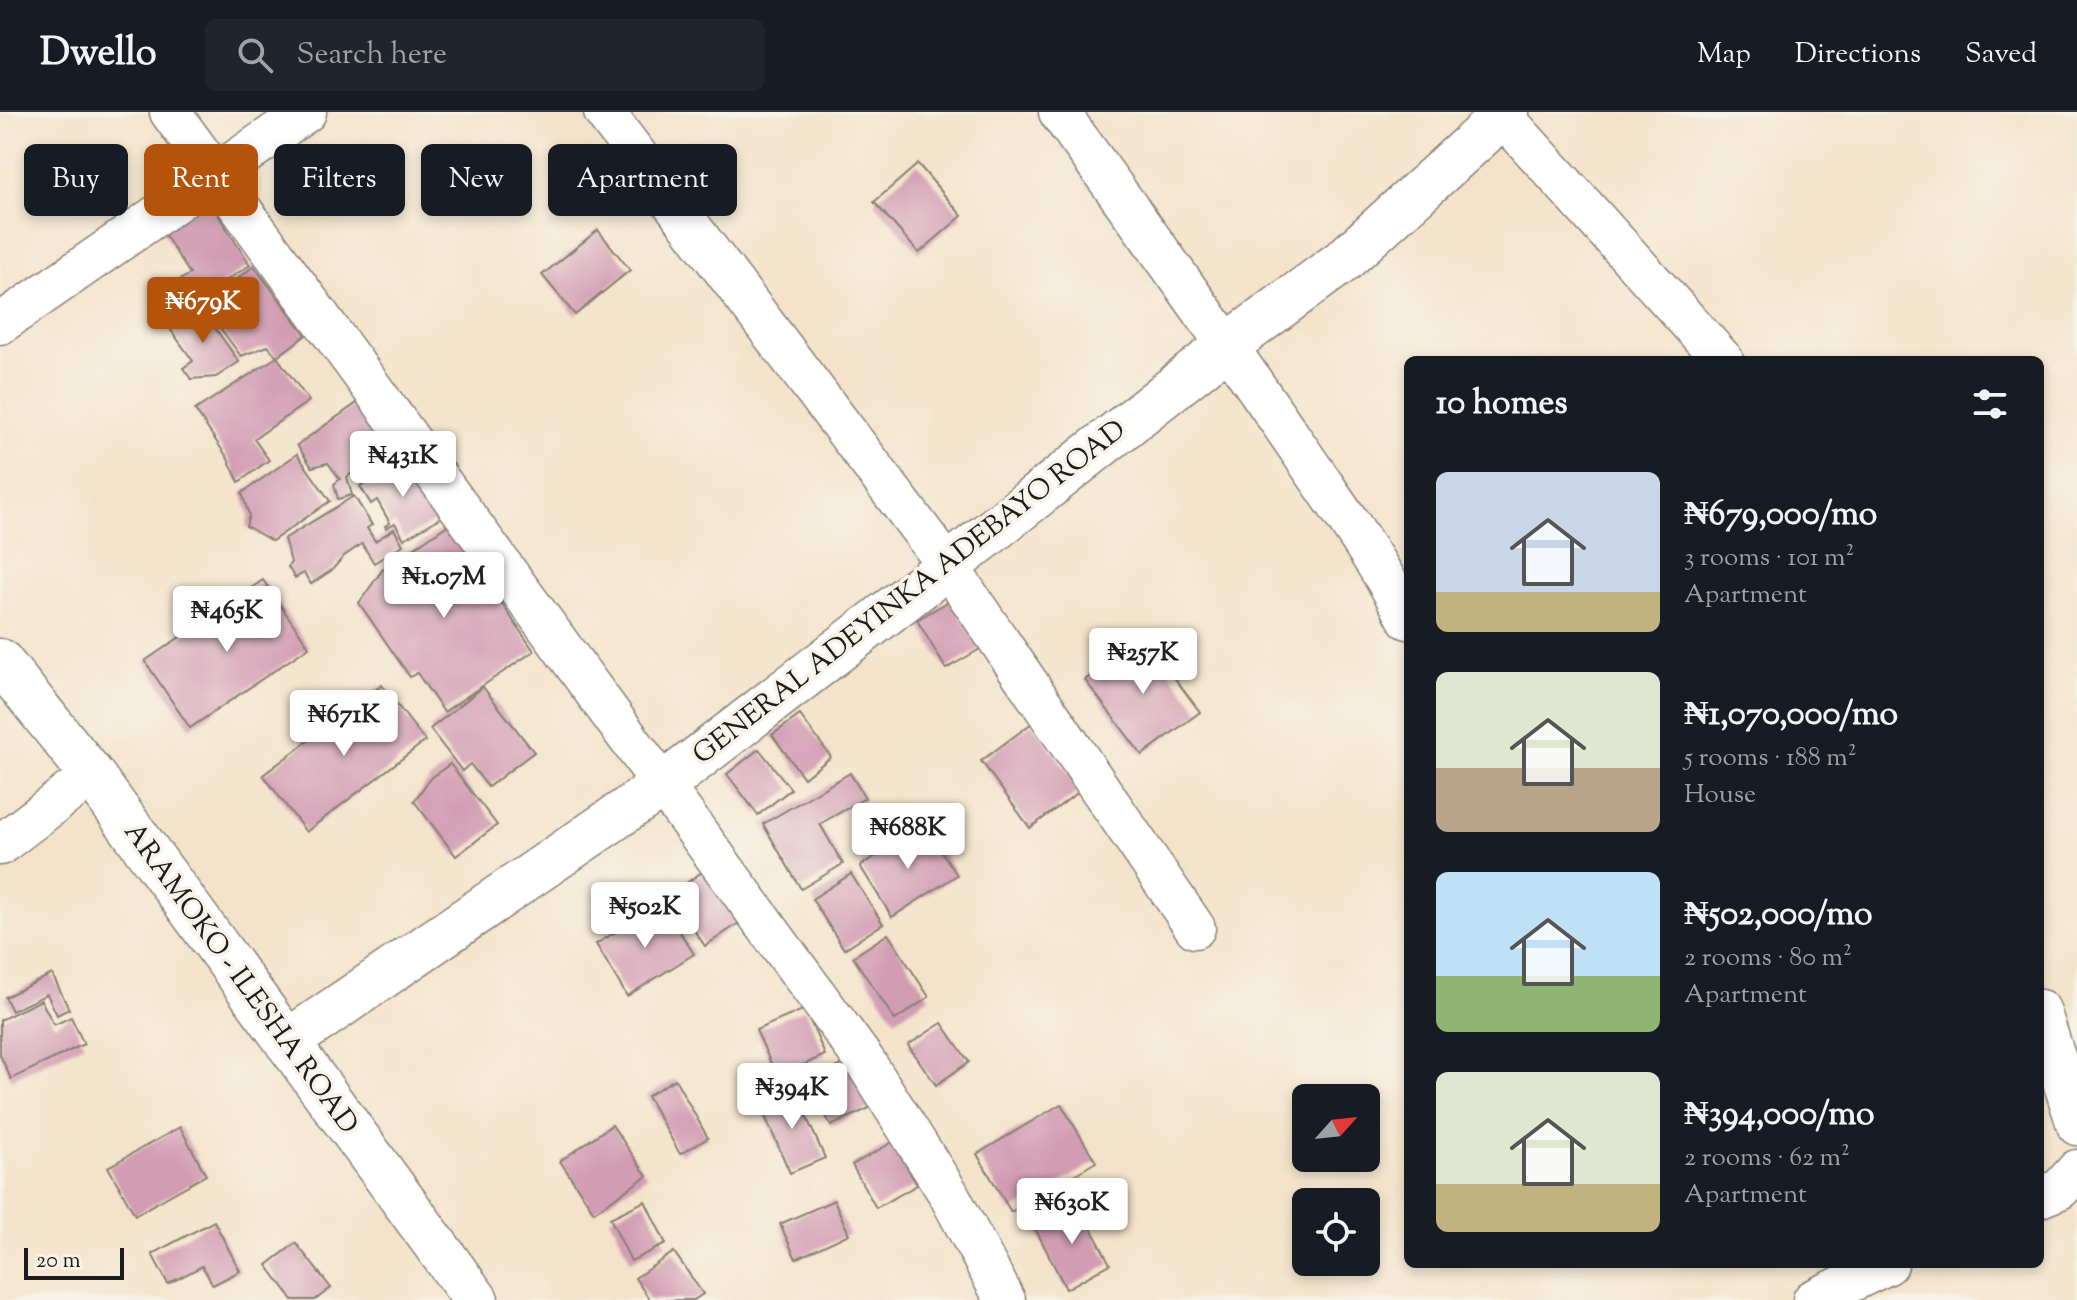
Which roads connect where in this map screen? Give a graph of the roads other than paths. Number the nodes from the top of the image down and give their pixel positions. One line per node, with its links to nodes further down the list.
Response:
1 (170, 112): 6 (street)
2 (306, 112): 7 (street)
3 (604, 112): 13 (street)
4 (1059, 112): 11 (street)
5 (1503, 113): 11 (street, GENERAL ADEYINKA ADEBAYO ROAD); 12 (street)
6 (194, 144)
7 (258, 145)
8 (154, 216): 10 (street)
9 (247, 216): 17 (street)
10 (0, 324)
11 (1228, 345): 13 (street, GENERAL ADEYINKA ADEBAYO ROAD); 14 (street)
12 (1719, 356)
13 (948, 566): 17 (street, GENERAL ADEYINKA ADEBAYO ROAD); 19 (street)
14 (1404, 612)
15 (0, 661): 16 (street, ARAMOKO - ILESHA ROAD)
16 (92, 775): 18 (street); 21 (street, ARAMOKO - ILESHA ROAD)
17 (663, 785): 21 (street, GENERAL ADEYINKA ADEBAYO ROAD); 27 (street)
18 (0, 845)
19 (1195, 928)
20 (2044, 1022): 22 (street)
21 (287, 1042): 26 (street, ARAMOKO - ILESHA ROAD)
22 (2077, 1125)
23 (2077, 1170): 24 (street)
24 (2044, 1195)
25 (1859, 1269): 28 (street)
26 (476, 1300)
27 (1005, 1300)
28 (1813, 1300)

